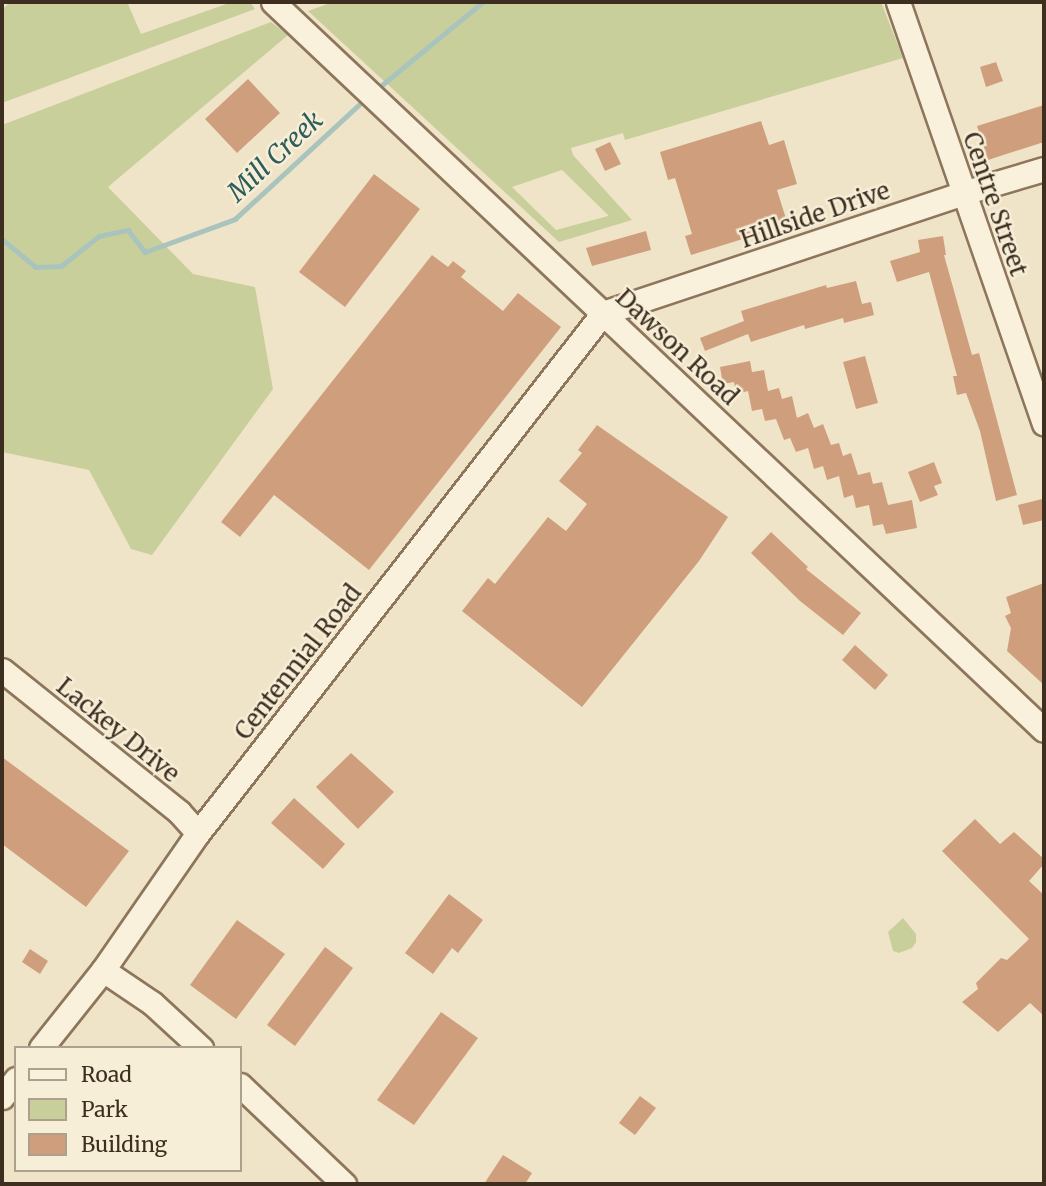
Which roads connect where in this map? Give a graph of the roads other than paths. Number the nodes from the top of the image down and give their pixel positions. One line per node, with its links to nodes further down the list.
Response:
1 (273, 2): 5 (street, Dawson Road)
2 (898, 2): 4 (street, Centre Street)
3 (1044, 169): 4 (street, Hillside Drive)
4 (963, 193): 5 (street, Hillside Drive); 6 (street, Centre Street)
5 (603, 313): 9 (street, Dawson Road); 10 (street, Centennial Road)
6 (1037, 382): 7 (street, Centre Street)
7 (1044, 423)
8 (2, 670): 10 (street, Lackey Drive)
9 (1044, 730)
10 (198, 833): 11 (street, Centennial Road)
11 (103, 970): 12 (street, Centennial Road); 13 (street)
12 (42, 1046)
13 (199, 1046)
14 (14, 1082): 16 (street)
15 (242, 1086): 17 (street)
16 (2, 1097)
17 (344, 1184)

